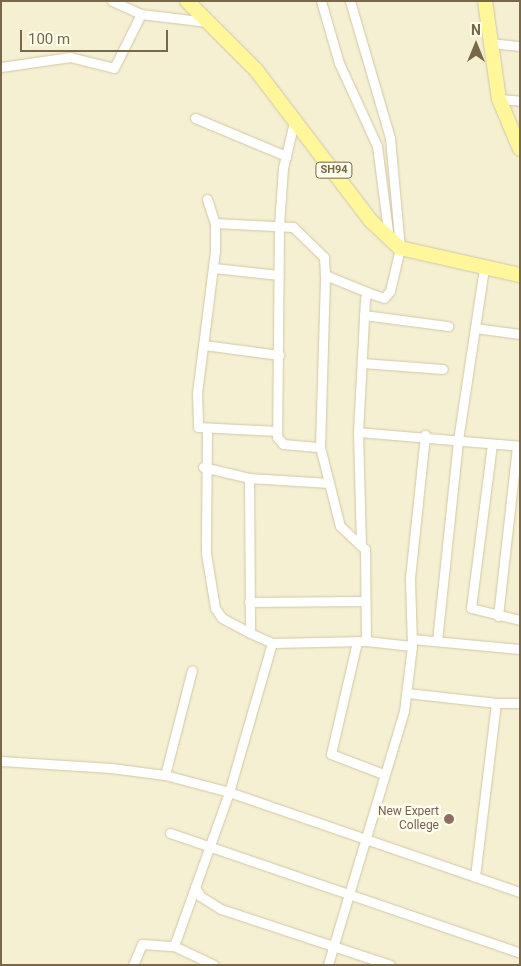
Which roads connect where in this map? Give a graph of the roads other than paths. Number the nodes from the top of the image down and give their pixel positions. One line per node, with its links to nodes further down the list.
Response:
1 (112, 1): 6 (street)
2 (187, 1): 7 (main road, SH94)
3 (321, 1): 20 (street)
4 (350, 1): 21 (street)
5 (485, 1): 8 (main road)
6 (141, 14): 7 (street); 10 (street)
7 (208, 22): 14 (main road, SH94)
8 (490, 44): 9 (street); 11 (main road)
9 (520, 46)
10 (1, 67)
11 (499, 99): 12 (street); 15 (main road)
12 (520, 101)
13 (195, 118): 16 (street)
14 (295, 118): 16 (street); 20 (main road, SH94)
15 (520, 149)
16 (286, 156): 19 (street)
17 (207, 199): 18 (street)
18 (215, 223): 19 (street); 22 (street)
19 (279, 225): 24 (street); 25 (street)
20 (390, 238): 21 (main road, SH94)
21 (400, 248): 23 (main road); 27 (street)
22 (214, 268): 25 (street); 32 (street)
23 (484, 268): 26 (main road); 30 (street)
24 (325, 274): 27 (street); 43 (street)
25 (279, 275): 33 (street)
26 (520, 275)
27 (368, 292): 28 (street)
28 (364, 315): 29 (street); 34 (street)
29 (448, 326)
30 (475, 328): 31 (street); 40 (street)
31 (520, 334)
32 (204, 345): 33 (street); 36 (street)
33 (279, 356): 37 (street)
34 (362, 363): 35 (street); 38 (street)
35 (443, 369)
36 (206, 429): 37 (street); 44 (street)
37 (277, 431): 43 (street)
38 (358, 432): 39 (street); 47 (street)
39 (425, 434): 40 (street); 55 (street)
40 (458, 440): 41 (street); 54 (street)
41 (492, 444): 42 (street); 50 (street)
42 (518, 446): 50 (street)
43 (320, 447): 46 (street)
44 (203, 467): 45 (street); 52 (street)
45 (248, 478): 46 (street); 49 (street)
46 (329, 483): 47 (street)
47 (361, 543): 48 (street)
48 (364, 601): 49 (street); 53 (street)
49 (250, 602): 52 (street)
50 (498, 616): 51 (street)
51 (520, 620)
52 (250, 633): 56 (street)
53 (361, 641): 55 (street); 56 (street); 63 (street)
54 (437, 641): 55 (street); 57 (street)
55 (412, 642): 59 (street)
56 (272, 643): 65 (street)
57 (520, 649)
58 (192, 670): 64 (street)
59 (407, 693): 60 (street); 63 (street)
60 (496, 703): 61 (street); 69 (street)
61 (520, 703)
62 (1, 761): 64 (street)
63 (383, 774): 67 (street)
64 (165, 775): 65 (street)
65 (229, 792): 67 (street); 68 (street)
66 (170, 833): 68 (street)
67 (365, 839): 69 (street); 72 (street)
68 (210, 845): 70 (street); 72 (street)
69 (475, 877): 71 (street)
70 (195, 887): 73 (street); 74 (street)
71 (520, 892)
72 (350, 893): 73 (street); 75 (street)
73 (335, 944): 78 (street); 79 (street)
74 (174, 946): 76 (street); 77 (street)
75 (520, 953)
76 (133, 965)
77 (214, 965)
78 (328, 965)
79 (390, 965)

